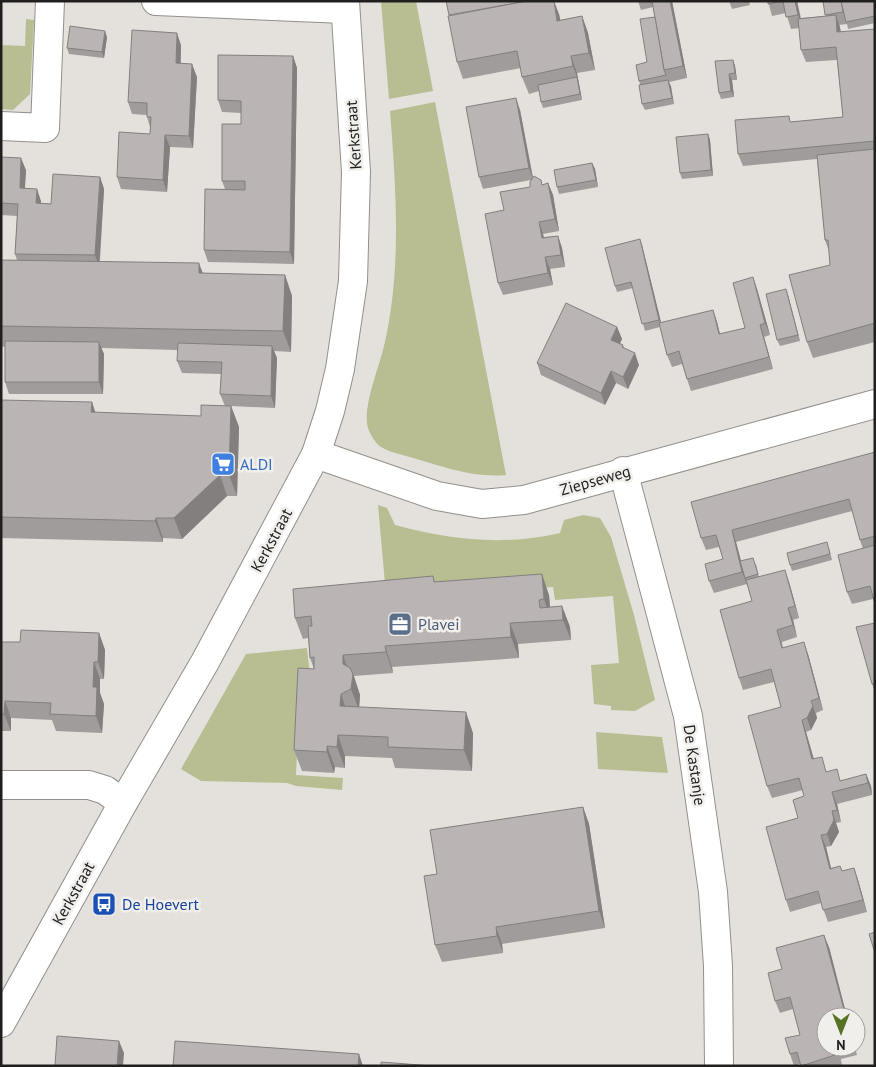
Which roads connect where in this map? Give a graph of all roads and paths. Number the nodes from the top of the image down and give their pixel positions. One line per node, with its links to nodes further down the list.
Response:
1 (50, 1): 4 (street)
2 (156, 1): 3 (street)
3 (344, 5): 6 (street, Kerkstraat)
4 (1, 126)
5 (875, 404): 7 (street, Ziepseweg)
6 (316, 454): 7 (street, Ziepseweg); 9 (street, Kerkstraat)
7 (623, 471): 11 (street, De Kastanje)
8 (1, 785): 9 (street)
9 (123, 803): 10 (street, Kerkstraat)
10 (1, 1023)
11 (719, 1066)

